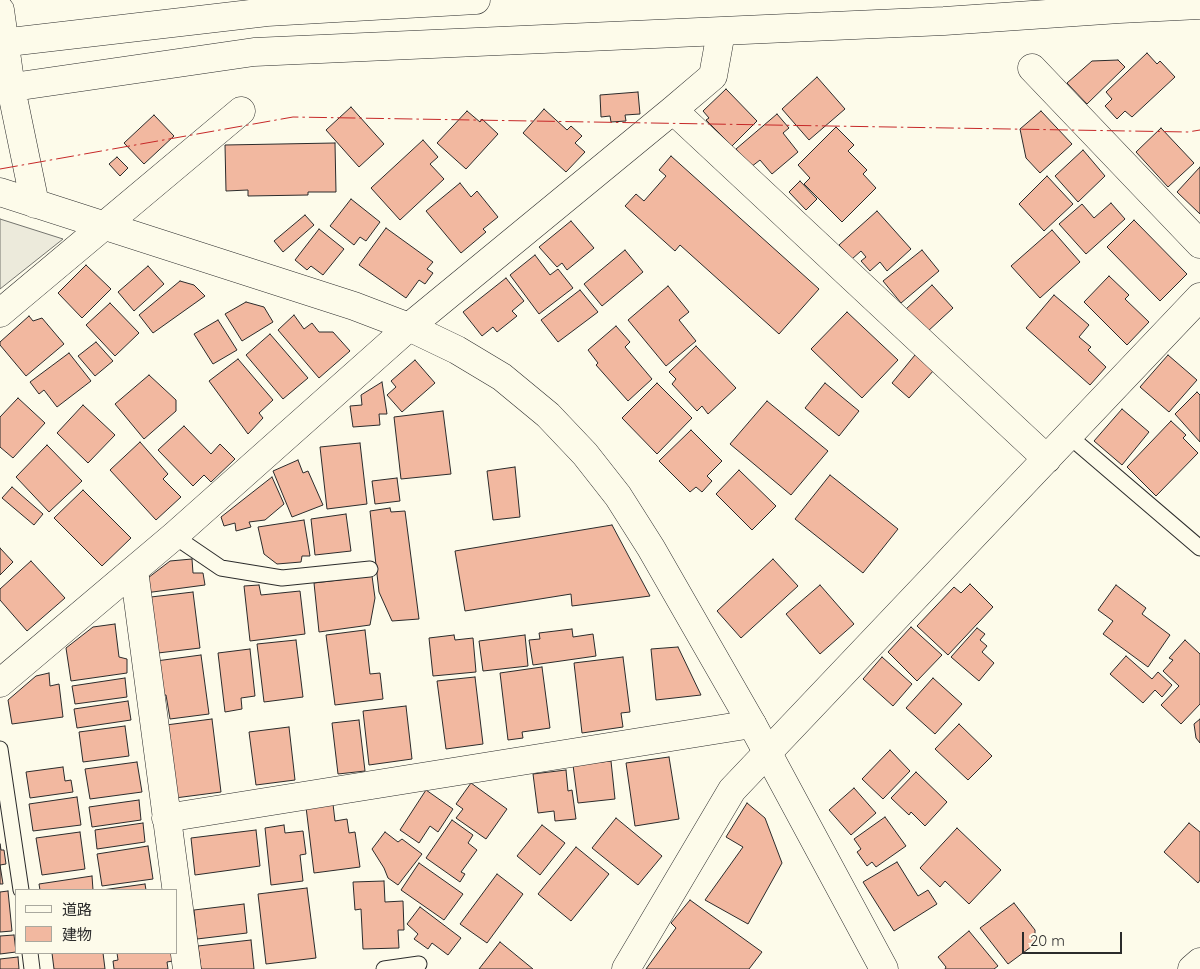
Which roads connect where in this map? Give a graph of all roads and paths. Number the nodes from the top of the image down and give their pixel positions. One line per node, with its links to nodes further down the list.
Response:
1 (476, 0): 5 (street)
2 (1200, 5): 4 (street)
3 (0, 10): 5 (street)
4 (721, 32): 7 (street); 8 (street)
5 (3, 43): 7 (street)
6 (1032, 68): 13 (street)
7 (6, 88): 11 (street)
8 (673, 110): 16 (street); 18 (street)
9 (240, 111): 12 (street)
10 (0, 192): 11 (street)
11 (35, 204): 12 (street)
12 (103, 226): 15 (street); 16 (street)
13 (1200, 244)
14 (1200, 297): 17 (street)
15 (0, 313)
16 (409, 327): 19 (street); 24 (street)
17 (1069, 436): 18 (street); 20 (lane)
18 (1047, 459): 26 (street)
19 (174, 536): 21 (lane); 22 (street)
20 (1200, 548)
21 (370, 569)
22 (134, 570): 23 (street); 27 (street)
23 (0, 683)
24 (752, 724): 26 (street); 27 (street)
25 (0, 749): 28 (lane)
26 (768, 753): 37 (street); 38 (street)
27 (166, 818): 29 (street)
28 (21, 889)
29 (176, 889)
30 (178, 904): 35 (street)
31 (30, 954): 34 (lane)
32 (1200, 962): 39 (street)
33 (419, 964): 36 (lane)
34 (32, 969)
35 (187, 969)
36 (384, 969)
37 (626, 969)
38 (884, 969)
39 (1192, 969)

